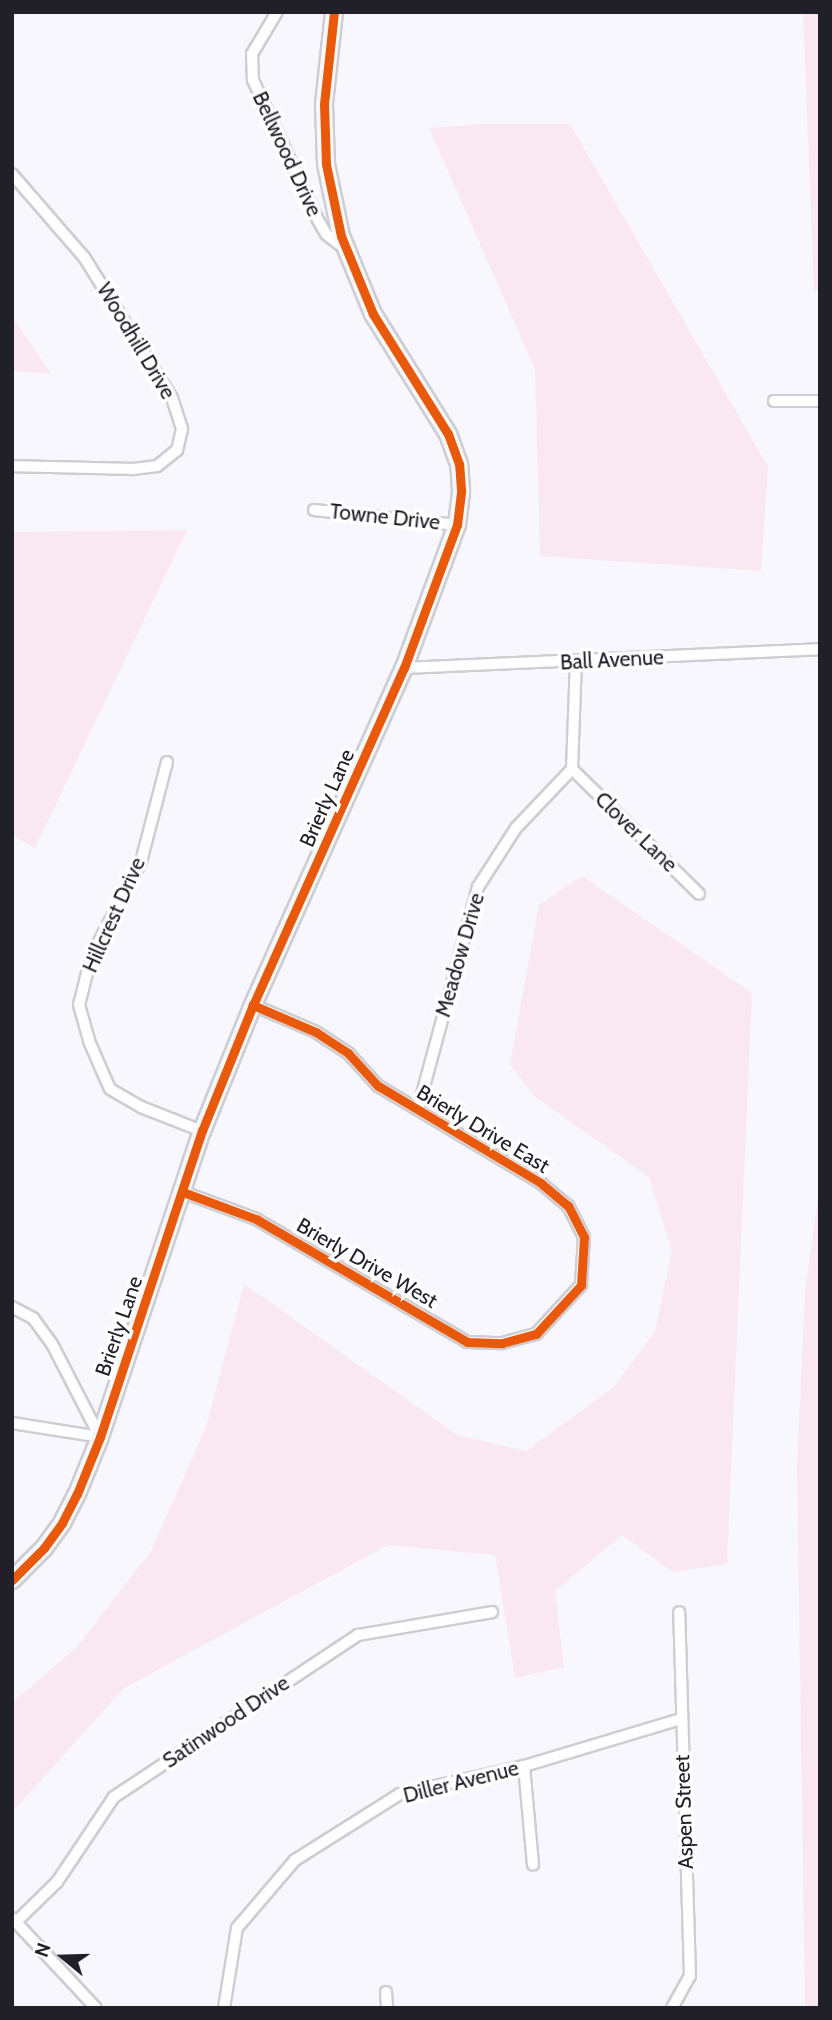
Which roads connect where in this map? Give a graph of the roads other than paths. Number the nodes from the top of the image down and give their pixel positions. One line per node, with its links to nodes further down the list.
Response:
1 (277, 12): 4 (street, Bellwood Drive)
2 (334, 12): 4 (street, Brierly Lane)
3 (12, 174): 7 (street, Woodhill Drive)
4 (347, 250): 9 (street, Brierly Lane)
5 (774, 401): 6 (street)
6 (820, 401)
7 (12, 466)
8 (314, 510): 9 (street, Towne Drive)
9 (457, 525): 12 (street, Brierly Lane)
10 (820, 649): 11 (street, Ball Avenue)
11 (576, 662): 12 (street, Ball Avenue); 14 (street)
12 (404, 668): 16 (street, Brierly Lane)
13 (167, 762): 18 (street, Hillcrest Drive)
14 (572, 769): 15 (street, Clover Lane); 17 (street, Meadow Drive)
15 (699, 894)
16 (253, 1005): 17 (street, Brierly Drive East); 18 (street, Brierly Lane)
17 (418, 1109): 21 (street, Brierly Drive East)
18 (202, 1131): 19 (street, Brierly Lane)
19 (183, 1192): 21 (street, Brierly Drive West); 23 (street, Brierly Lane)
20 (12, 1307): 23 (street)
21 (536, 1334)
22 (12, 1423): 23 (street)
23 (100, 1437): 24 (street, Brierly Lane)
24 (12, 1580)
25 (492, 1612): 30 (street, Satinwood Drive)
26 (679, 1612): 27 (street, Aspen Street)
27 (681, 1719): 28 (street, Diller Avenue); 35 (street, Aspen Street)
28 (524, 1766): 29 (street); 33 (street, Diller Avenue)
29 (533, 1865)
30 (14, 1920): 32 (street)
31 (386, 1992): 34 (street)
32 (96, 2008)
33 (224, 2008)
34 (387, 2008)
35 (672, 2008)

